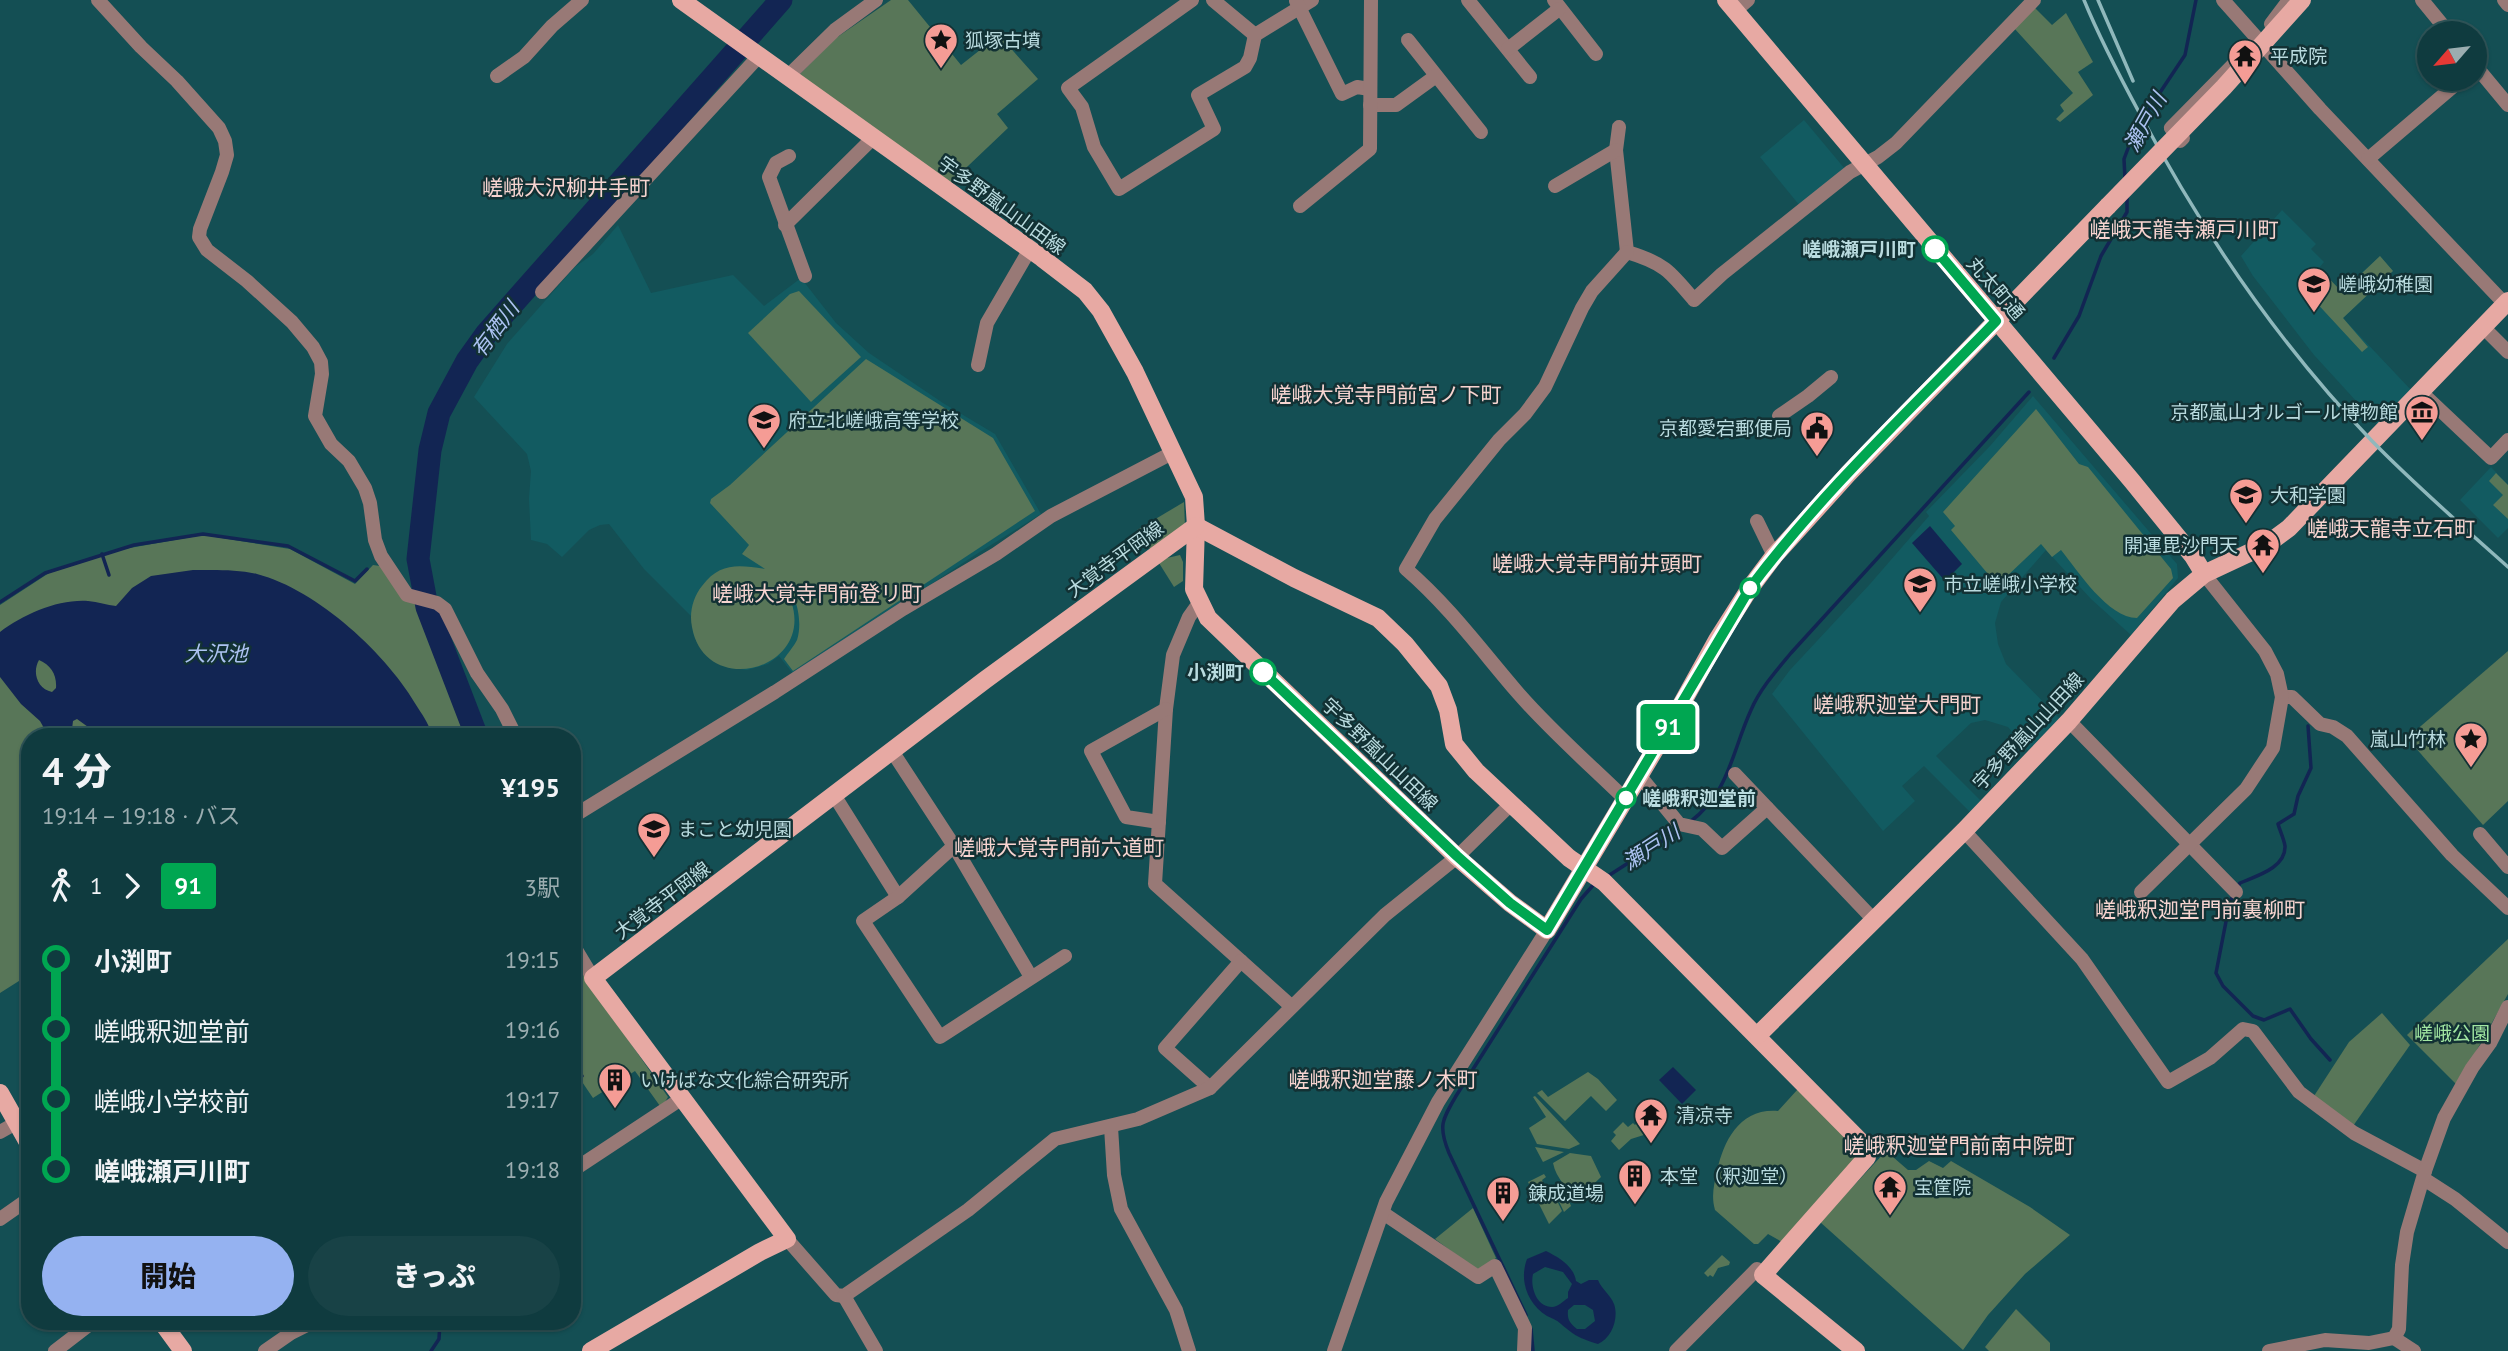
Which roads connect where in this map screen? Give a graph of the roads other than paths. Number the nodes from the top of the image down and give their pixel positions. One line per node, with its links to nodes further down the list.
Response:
1 (98, 0): 69 (street)
2 (582, 0): 28 (street)
3 (681, 0): 24 (main road, 宇多野嵐山山田線)
4 (876, 0): 29 (street)
5 (1192, 0): 21 (street)
6 (1213, 0): 21 (street)
7 (1371, 0): 33 (street)
8 (1468, 0): 25 (street)
9 (2034, 0): 43 (street)
10 (2223, 0): 22 (street)
11 (2289, 0): 22 (street)
12 (2302, 0): 52 (main road, bridge)
13 (2310, 0): 26 (street)
14 (2421, 0): 20 (street)
15 (2504, 0): 19 (street)
16 (1302, 3): 21 (street); 33 (street)
17 (1557, 4): 25 (street); 27 (street)
18 (1736, 4): 43 (main road, 丸太町通)
19 (2508, 5)
20 (2439, 21)
21 (1255, 35)
22 (2259, 38): 26 (street); 26 (street)
23 (1408, 40): 30 (street)
24 (748, 48): 29 (main road, 宇多野嵐山山田線); 50 (street)
25 (1508, 49): 31 (street)
26 (2269, 50): 42 (street)
27 (1596, 54)
28 (497, 76)
29 (788, 76): 39 (main road, 宇多野嵐山山田線)
30 (1436, 76): 36 (street); 38 (street)
31 (1530, 77)
32 (2487, 80): 35 (street)
33 (1370, 89): 36 (street)
34 (2448, 91): 42 (street)
35 (2508, 105)
36 (1370, 106): 45 (street)
37 (1619, 127): 40 (street)
38 (1481, 132)
39 (873, 138): 46 (street); 47 (main road, 宇多野嵐山山田線)
40 (1616, 150): 44 (street); 48 (street)
41 (789, 156): 46 (street)
42 (2368, 159): 51 (street)
43 (1864, 163): 48 (street); 52 (main road, 丸太町通)
44 (1555, 186)
45 (1300, 206)
46 (785, 225): 49 (street)
47 (1030, 249): 55 (street); 60 (main road, 宇多野嵐山山田線)
48 (1627, 252): 74 (street)
49 (805, 276)
50 (542, 292)
51 (2507, 303): 53 (main road, 宇多野嵐山山田線)
52 (1996, 321): 63 (main road); 64 (main road, 丸太町通)
53 (2483, 327): 54 (street); 57 (main road, 宇多野嵐山山田線)
54 (2508, 352)
55 (978, 365)
56 (1831, 377): 58 (street)
57 (2420, 391): 59 (street); 64 (main road, 宇多野嵐山山田線)
58 (1779, 416)
59 (2508, 440)
60 (1172, 453): 62 (main road, 宇多野嵐山山田線); 77 (street)
61 (1757, 522): 63 (street)
62 (1196, 526): 65 (main road, 宇多野嵐山山田線); 70 (main road, 大覚寺平岡線); 75 (main road)
63 (1774, 556): 72 (main road)
64 (2204, 574): 66 (street); 68 (main road, 宇多野嵐山山田線)
65 (1199, 603): 67 (street); 83 (main road, 宇多野嵐山山田線)
66 (2282, 697): 81 (street); 89 (street)
67 (1166, 709): 78 (street); 78 (street)
68 (2069, 721): 79 (main road, 宇多野嵐山山田線); 81 (street)
69 (512, 728)
70 (892, 751): 73 (main road, 大覚寺平岡線); 82 (street)
71 (1735, 774): 76 (street)
72 (1639, 775): 74 (main road); 76 (street)
73 (834, 795): 88 (street); 96 (main road, 大覚寺平岡線)
74 (1625, 799): 85 (main road)
75 (1510, 805): 83 (street); 85 (main road)
76 (1767, 808): 90 (street)
77 (581, 811)
78 (1159, 822): 94 (street)
79 (1964, 831): 90 (main road, 宇多野嵐山山田線); 108 (street)
80 (2480, 834): 84 (street)
81 (2189, 844): 86 (street); 87 (street)
82 (954, 846): 88 (street); 95 (street)
83 (1457, 856): 91 (main road, 宇多野嵐山山田線); 97 (street)
84 (2508, 867)
85 (1594, 875): 91 (main road); 99 (main road)
86 (2141, 892)
87 (2236, 892)
88 (898, 897): 95 (street)
89 (2508, 908)
90 (1873, 919): 99 (main road, 宇多野嵐山山田線)
91 (1547, 930): 110 (street)
92 (1065, 956): 95 (street)
93 (581, 958): 96 (street)
94 (1241, 961): 97 (street); 100 (street)
95 (1031, 977)
96 (593, 978): 102 (main road)
97 (1291, 1006): 100 (street)
98 (2508, 1007): 108 (street)
99 (1758, 1035): 114 (main road)
100 (1210, 1088): 104 (street)
101 (0, 1093): 103 (main road)
102 (681, 1099): 107 (street); 112 (main road)
103 (16, 1123): 105 (main road); 106 (street)
104 (1111, 1127): 115 (street); 125 (street)
105 (21, 1131)
106 (0, 1132)
107 (581, 1165)
108 (2424, 1175): 113 (street); 119 (street)
109 (21, 1204): 111 (street)
110 (1383, 1213): 126 (street); 127 (street)
111 (0, 1219)
112 (787, 1239): 115 (street); 123 (main road)
113 (2508, 1242)
114 (1763, 1275): 128 (street); 129 (main road)
115 (844, 1296): 124 (street)
116 (82, 1330): 120 (street)
117 (168, 1330): 121 (main road)
118 (296, 1330): 122 (street)
119 (2394, 1338): 130 (street); 131 (street)
120 (55, 1351)
121 (183, 1351)
122 (265, 1351)
123 (591, 1351)
124 (876, 1351)
125 (1189, 1351)
126 (1334, 1351)
127 (1524, 1351)
128 (1676, 1351)
129 (1856, 1351)
130 (2269, 1351)
131 (2414, 1351)

